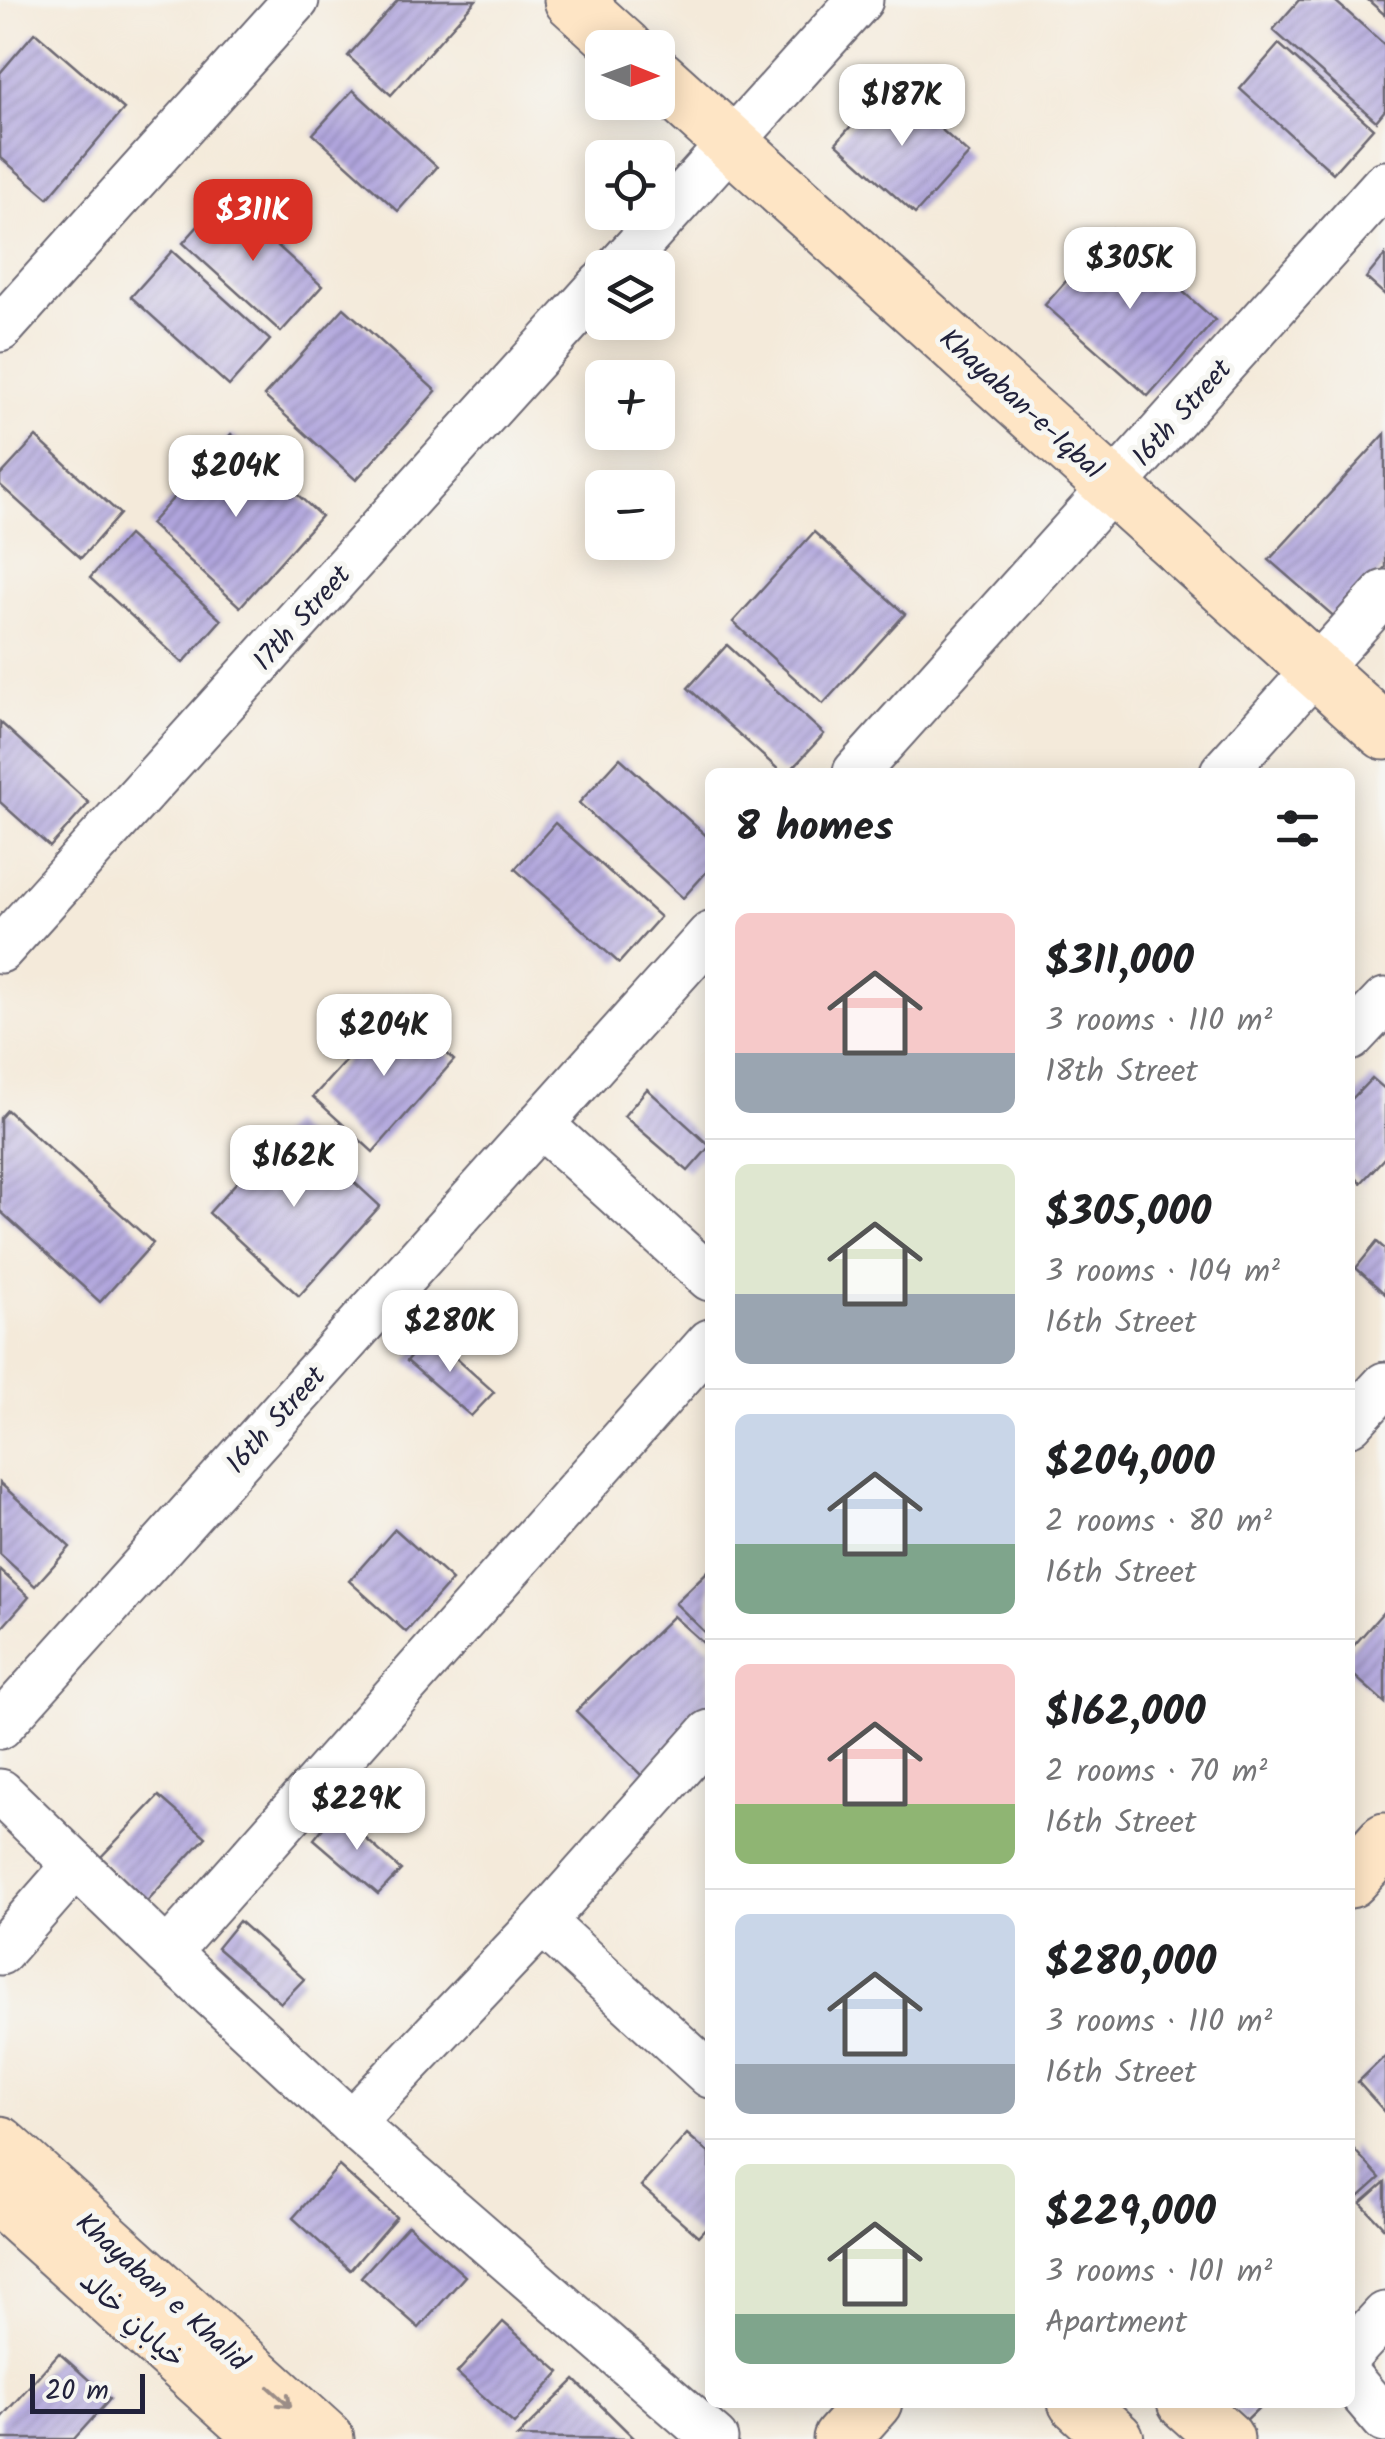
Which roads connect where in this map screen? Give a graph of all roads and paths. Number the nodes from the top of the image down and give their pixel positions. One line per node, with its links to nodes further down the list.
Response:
1 (296, 0): 10 (street)
2 (572, 0): 4 (street)
3 (860, 0): 6 (street)
4 (605, 30)
5 (675, 92): 6 (street, Khayaban-e-Iqbal)
6 (731, 142): 8 (street); 11 (street, Khayaban-e-Iqbal)
7 (1385, 184): 11 (street, 16th Street)
8 (634, 250)
9 (585, 303): 18 (street, 17th Street)
10 (0, 329)
11 (1114, 486): 13 (street, Khayaban-e-Iqbal); 15 (street, 16th Street)
12 (1385, 593): 13 (street)
13 (1318, 668): 14 (street, Khayaban-e-Iqbal); 16 (street)
14 (1385, 732)
15 (860, 768)
16 (1228, 768)
17 (705, 941): 21 (street, 16th Street)
18 (0, 950)
19 (1385, 1001): 20 (street)
20 (1355, 1033)
21 (540, 1124): 22 (street); 26 (street, 16th Street)
22 (705, 1273)
23 (705, 1348): 34 (street)
24 (1385, 1385): 25 (street)
25 (1355, 1418)
26 (0, 1726)
27 (705, 1739): 32 (street)
28 (0, 1792): 30 (street)
29 (1385, 1841): 31 (street)
30 (76, 1866): 33 (street); 34 (street)
31 (1355, 1874)
32 (542, 1922): 35 (street); 36 (street)
33 (0, 1952)
34 (166, 1953): 36 (street)
35 (705, 2070)
36 (351, 2122): 47 (street)
37 (0, 2144): 46 (street, Khayaban e Khalid, one-way to 46)
38 (0, 2199): 45 (street, خیابانِ خالد)
39 (1385, 2314): 40 (street)
40 (1355, 2348)
41 (1355, 2385): 44 (street)
42 (1082, 2408): 48 (street)
43 (1192, 2408): 49 (street)
44 (1385, 2420)
45 (266, 2439)
46 (326, 2439)
47 (714, 2439)
48 (1116, 2439)
49 (1226, 2439)

